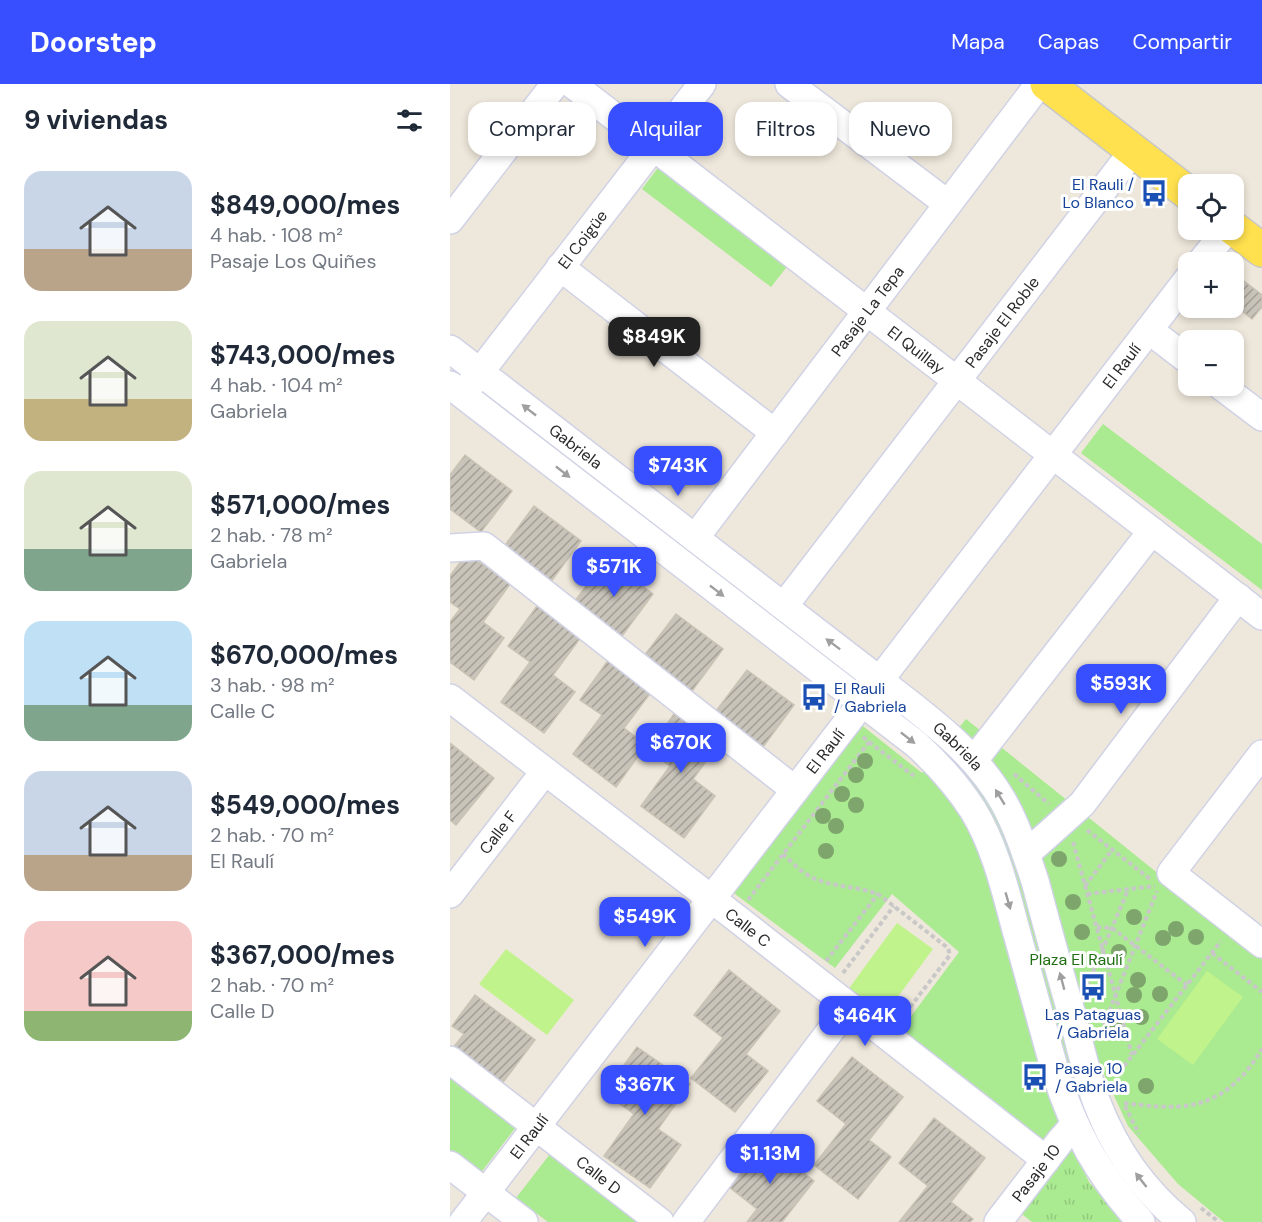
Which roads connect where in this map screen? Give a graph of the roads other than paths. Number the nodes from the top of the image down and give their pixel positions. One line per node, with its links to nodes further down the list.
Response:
1 (555, 84): 14 (street)
2 (572, 84): 8 (street, El Quillay)
3 (702, 84): 7 (street, El Coigüe)
4 (789, 84): 13 (street)
5 (1039, 84): 13 (street, Pasaje La Tepa)
6 (1047, 84): 9 (main road)
7 (688, 102)
8 (608, 112)
9 (1133, 151): 12 (main road); 26 (street, Pasaje El Roble)
10 (647, 156): 19 (street, El Coigüe)
11 (666, 156): 21 (street, El Quillay)
12 (1178, 185)
13 (948, 204): 21 (street, Pasaje La Tepa)
14 (450, 220)
15 (1244, 236): 17 (main road)
16 (1219, 240): 18 (street)
17 (1262, 250)
18 (1209, 252)
19 (560, 267): 25 (street, El Coigüe); 30 (street)
20 (1178, 292): 22 (street, El Raulí)
21 (867, 312): 26 (street, El Quillay); 30 (street, Pasaje La Tepa)
22 (1149, 330): 24 (street); 31 (street, El Raulí)
23 (450, 349): 25 (street, Gabriela)
24 (1178, 352)
25 (480, 372): 27 (street, El Coigüe); 33 (street, Gabriela, one-way to 25)
26 (957, 381): 31 (street, El Quillay); 36 (street, Pasaje El Roble)
27 (456, 390): 39 (street, Gabriela, one-way to 39)
28 (1234, 396): 29 (street)
29 (1262, 417)
30 (775, 433): 33 (street, Pasaje La Tepa)
31 (1053, 455): 32 (street, El Quillay); 38 (street, El Raulí)
32 (1152, 531): 35 (street, El Quillay); 41 (street)
33 (695, 538): 36 (street, Gabriela)
34 (450, 548): 45 (street)
35 (1238, 597): 37 (street, El Quillay); 46 (street)
36 (784, 606): 38 (street, Gabriela, one-way to 36)
37 (1262, 616)
38 (879, 680): 39 (street, El Raulí); 41 (street, Gabriela)
39 (862, 702): 45 (street, El Raulí); 52 (street, Gabriela, one-way to 52)
40 (454, 709): 43 (street, Calle C)
41 (979, 754): 46 (street, Gabriela, one-way to 41)
42 (1262, 754): 44 (street)
43 (546, 771): 47 (street, Calle F); 48 (street, Calle C)
44 (1253, 784): 49 (street)
45 (795, 790): 48 (street, El Raulí)
46 (1026, 854): 63 (street, Gabriela, one-way to 46)
47 (450, 894)
48 (711, 899): 50 (street, Calle C); 53 (street, El Raulí)
49 (1262, 944)
50 (831, 992): 54 (street, Calle C); 60 (street)
51 (450, 1060): 53 (street, Calle D)
52 (1074, 1125): 54 (street, Pasaje 10); 62 (street, Gabriela)
53 (536, 1127): 56 (street, El Raulí); 59 (street, Calle D)
54 (1046, 1160): 61 (street, Pasaje 10)
55 (450, 1165): 56 (street)
56 (486, 1192): 57 (street, El Raulí); 58 (street)
57 (463, 1222)
58 (524, 1222)
59 (660, 1222)
60 (686, 1222)
61 (999, 1222)
62 (1141, 1222)
63 (1182, 1222)

